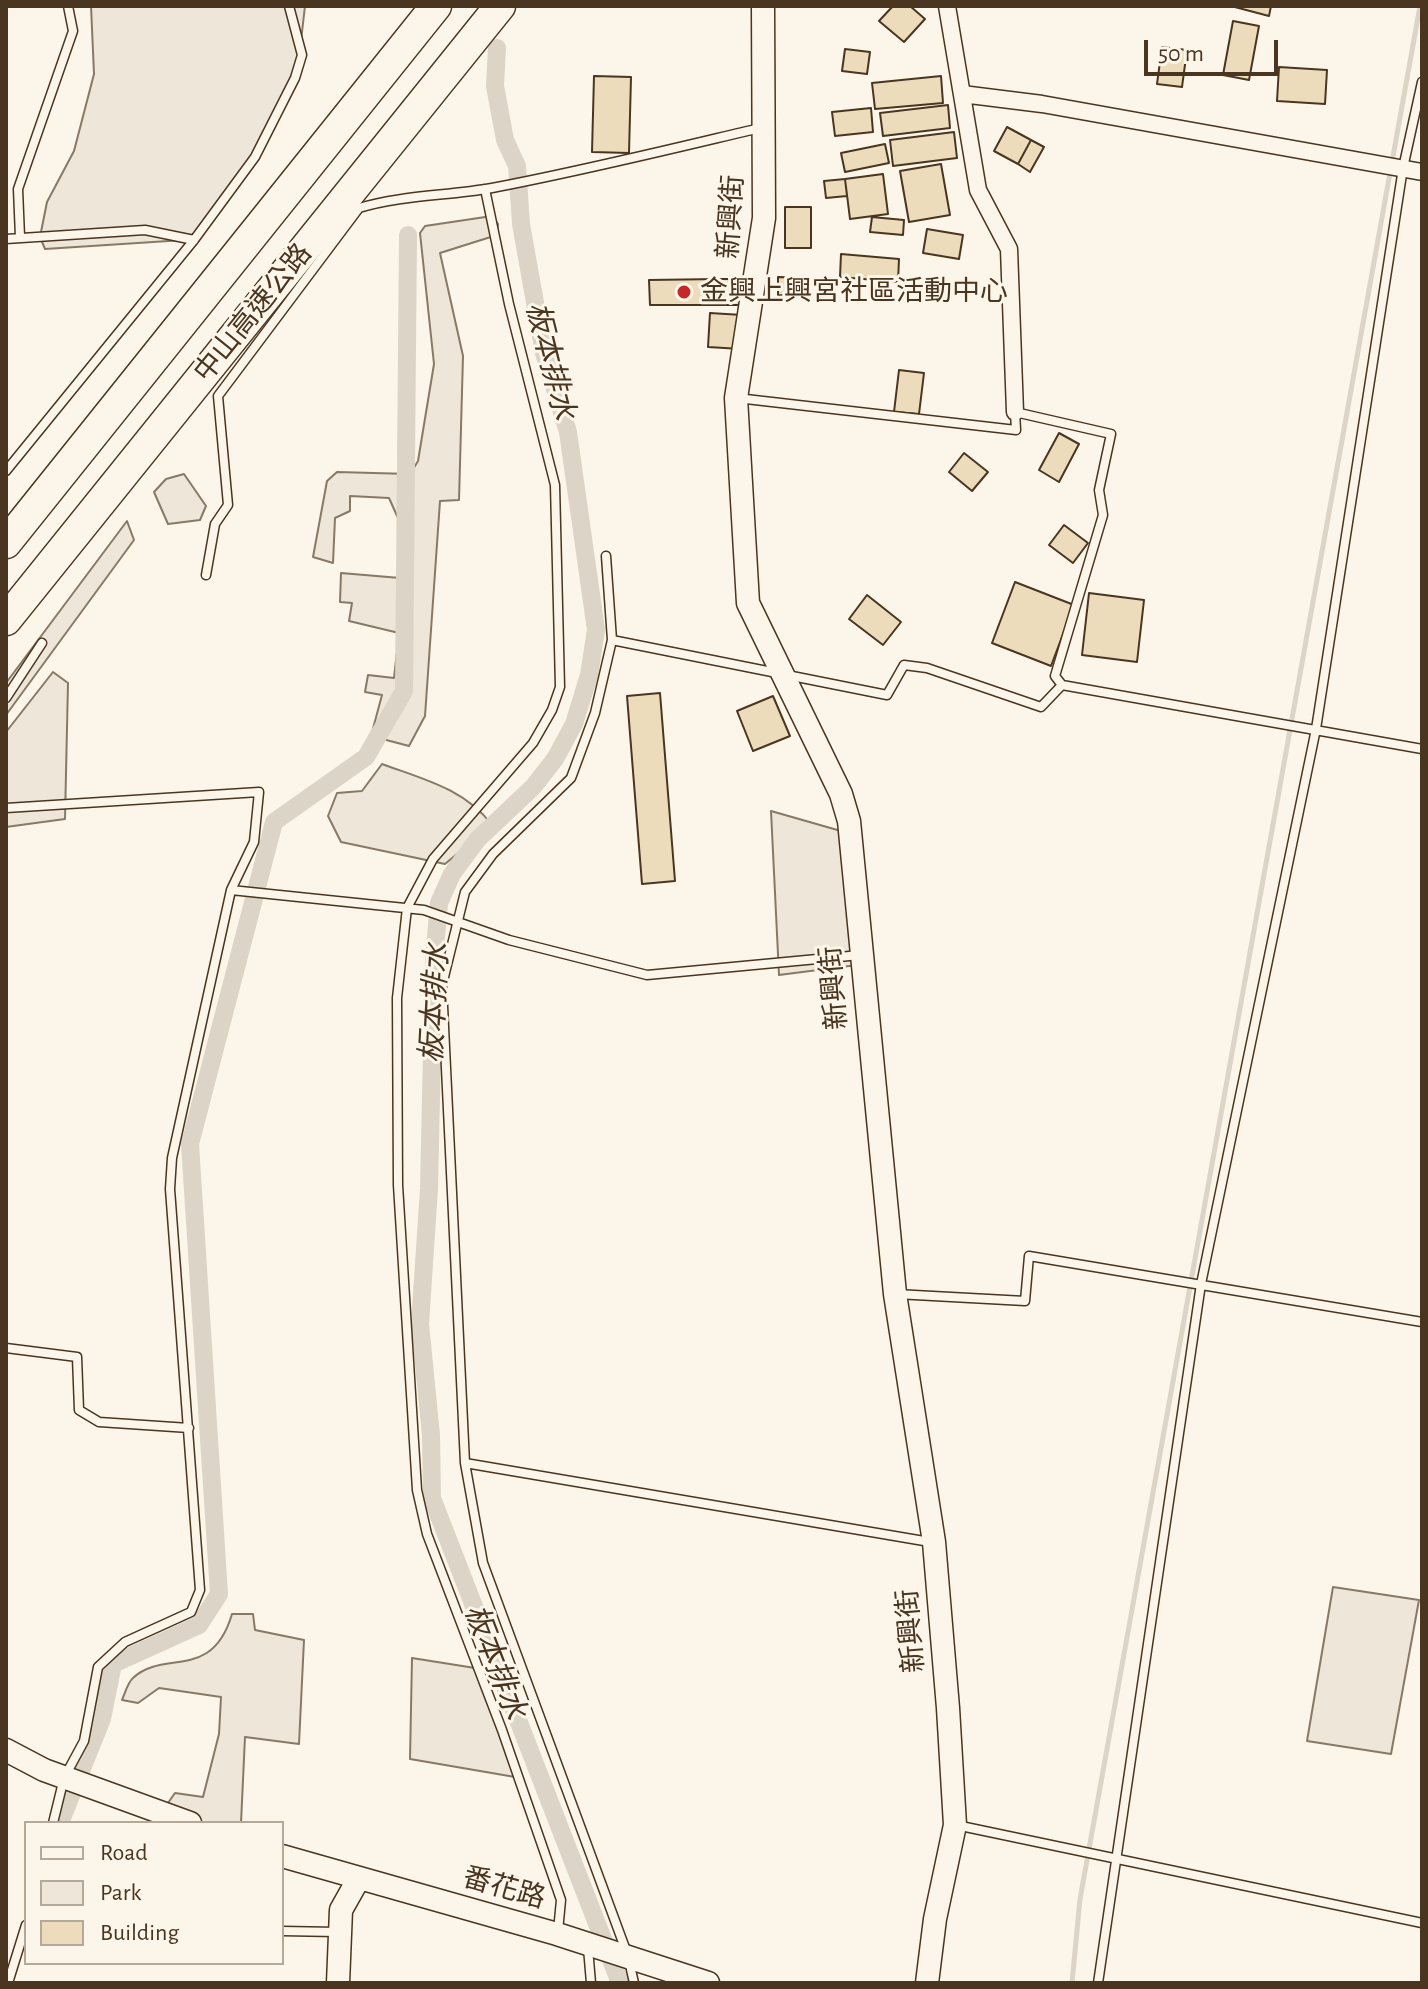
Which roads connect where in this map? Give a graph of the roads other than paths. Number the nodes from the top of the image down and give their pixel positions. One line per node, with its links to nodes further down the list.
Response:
1 (68, 6): 13 (lane)
2 (289, 6): 15 (lane)
3 (436, 6): 19 (highway, 中山高速公路)
4 (500, 6): 22 (highway, 中山高速公路)
5 (763, 6): 9 (street, 新興街)
6 (947, 6): 8 (street)
7 (1422, 82): 10 (lane)
8 (962, 94): 10 (street); 17 (street)
9 (765, 127): 12 (lane); 16 (street, 新興街)
10 (1403, 168): 11 (street); 28 (lane)
11 (1422, 172)
12 (485, 189): 21 (lane); 32 (lane)
13 (20, 237): 14 (lane); 15 (lane)
14 (6, 239)
15 (194, 240): 18 (lane)
16 (736, 398): 17 (lane); 25 (street, 新興街)
17 (1015, 412): 26 (lane)
18 (6, 471)
19 (6, 543)
20 (606, 556): 23 (lane)
21 (206, 575)
22 (6, 620)
23 (612, 640): 25 (lane); 33 (lane)
24 (42, 643): 27 (lane)
25 (780, 671): 26 (lane); 34 (street, 新興街)
26 (1062, 685): 28 (lane)
27 (6, 698)
28 (1316, 729): 29 (lane); 35 (lane)
29 (1422, 749)
30 (6, 808): 31 (lane)
31 (231, 890): 32 (lane); 39 (lane)
32 (407, 908): 33 (lane); 53 (lane)
33 (456, 921): 34 (lane); 40 (lane)
34 (861, 955): 36 (street, 新興街)
35 (1201, 1284): 36 (lane); 37 (lane); 48 (lane)
36 (895, 1294): 41 (street, 新興街)
37 (1422, 1322)
38 (6, 1348): 39 (lane)
39 (189, 1428): 43 (lane)
40 (465, 1463): 41 (lane); 56 (lane)
41 (934, 1542): 46 (street, 新興街)
42 (6, 1750): 43 (street)
43 (64, 1778): 44 (lane); 45 (street)
44 (53, 1821)
45 (184, 1821)
46 (955, 1825): 48 (lane); 62 (street, 新興街)
47 (284, 1857): 49 (street, 番花路)
48 (1118, 1860): 50 (lane); 63 (lane)
49 (359, 1878): 52 (street); 53 (street, 番花路)
50 (1422, 1923)
51 (284, 1931): 52 (lane)
52 (342, 1932): 58 (street)
53 (557, 1934): 55 (street, 番花路)
54 (24, 1935): 57 (lane)
55 (588, 1944): 56 (street, 番花路); 59 (lane)
56 (628, 1956): 60 (lane); 61 (street, 番花路)
57 (8, 1983)
58 (338, 1983)
59 (591, 1983)
60 (634, 1983)
61 (708, 1983)
62 (927, 1983)
63 (1098, 1983)

